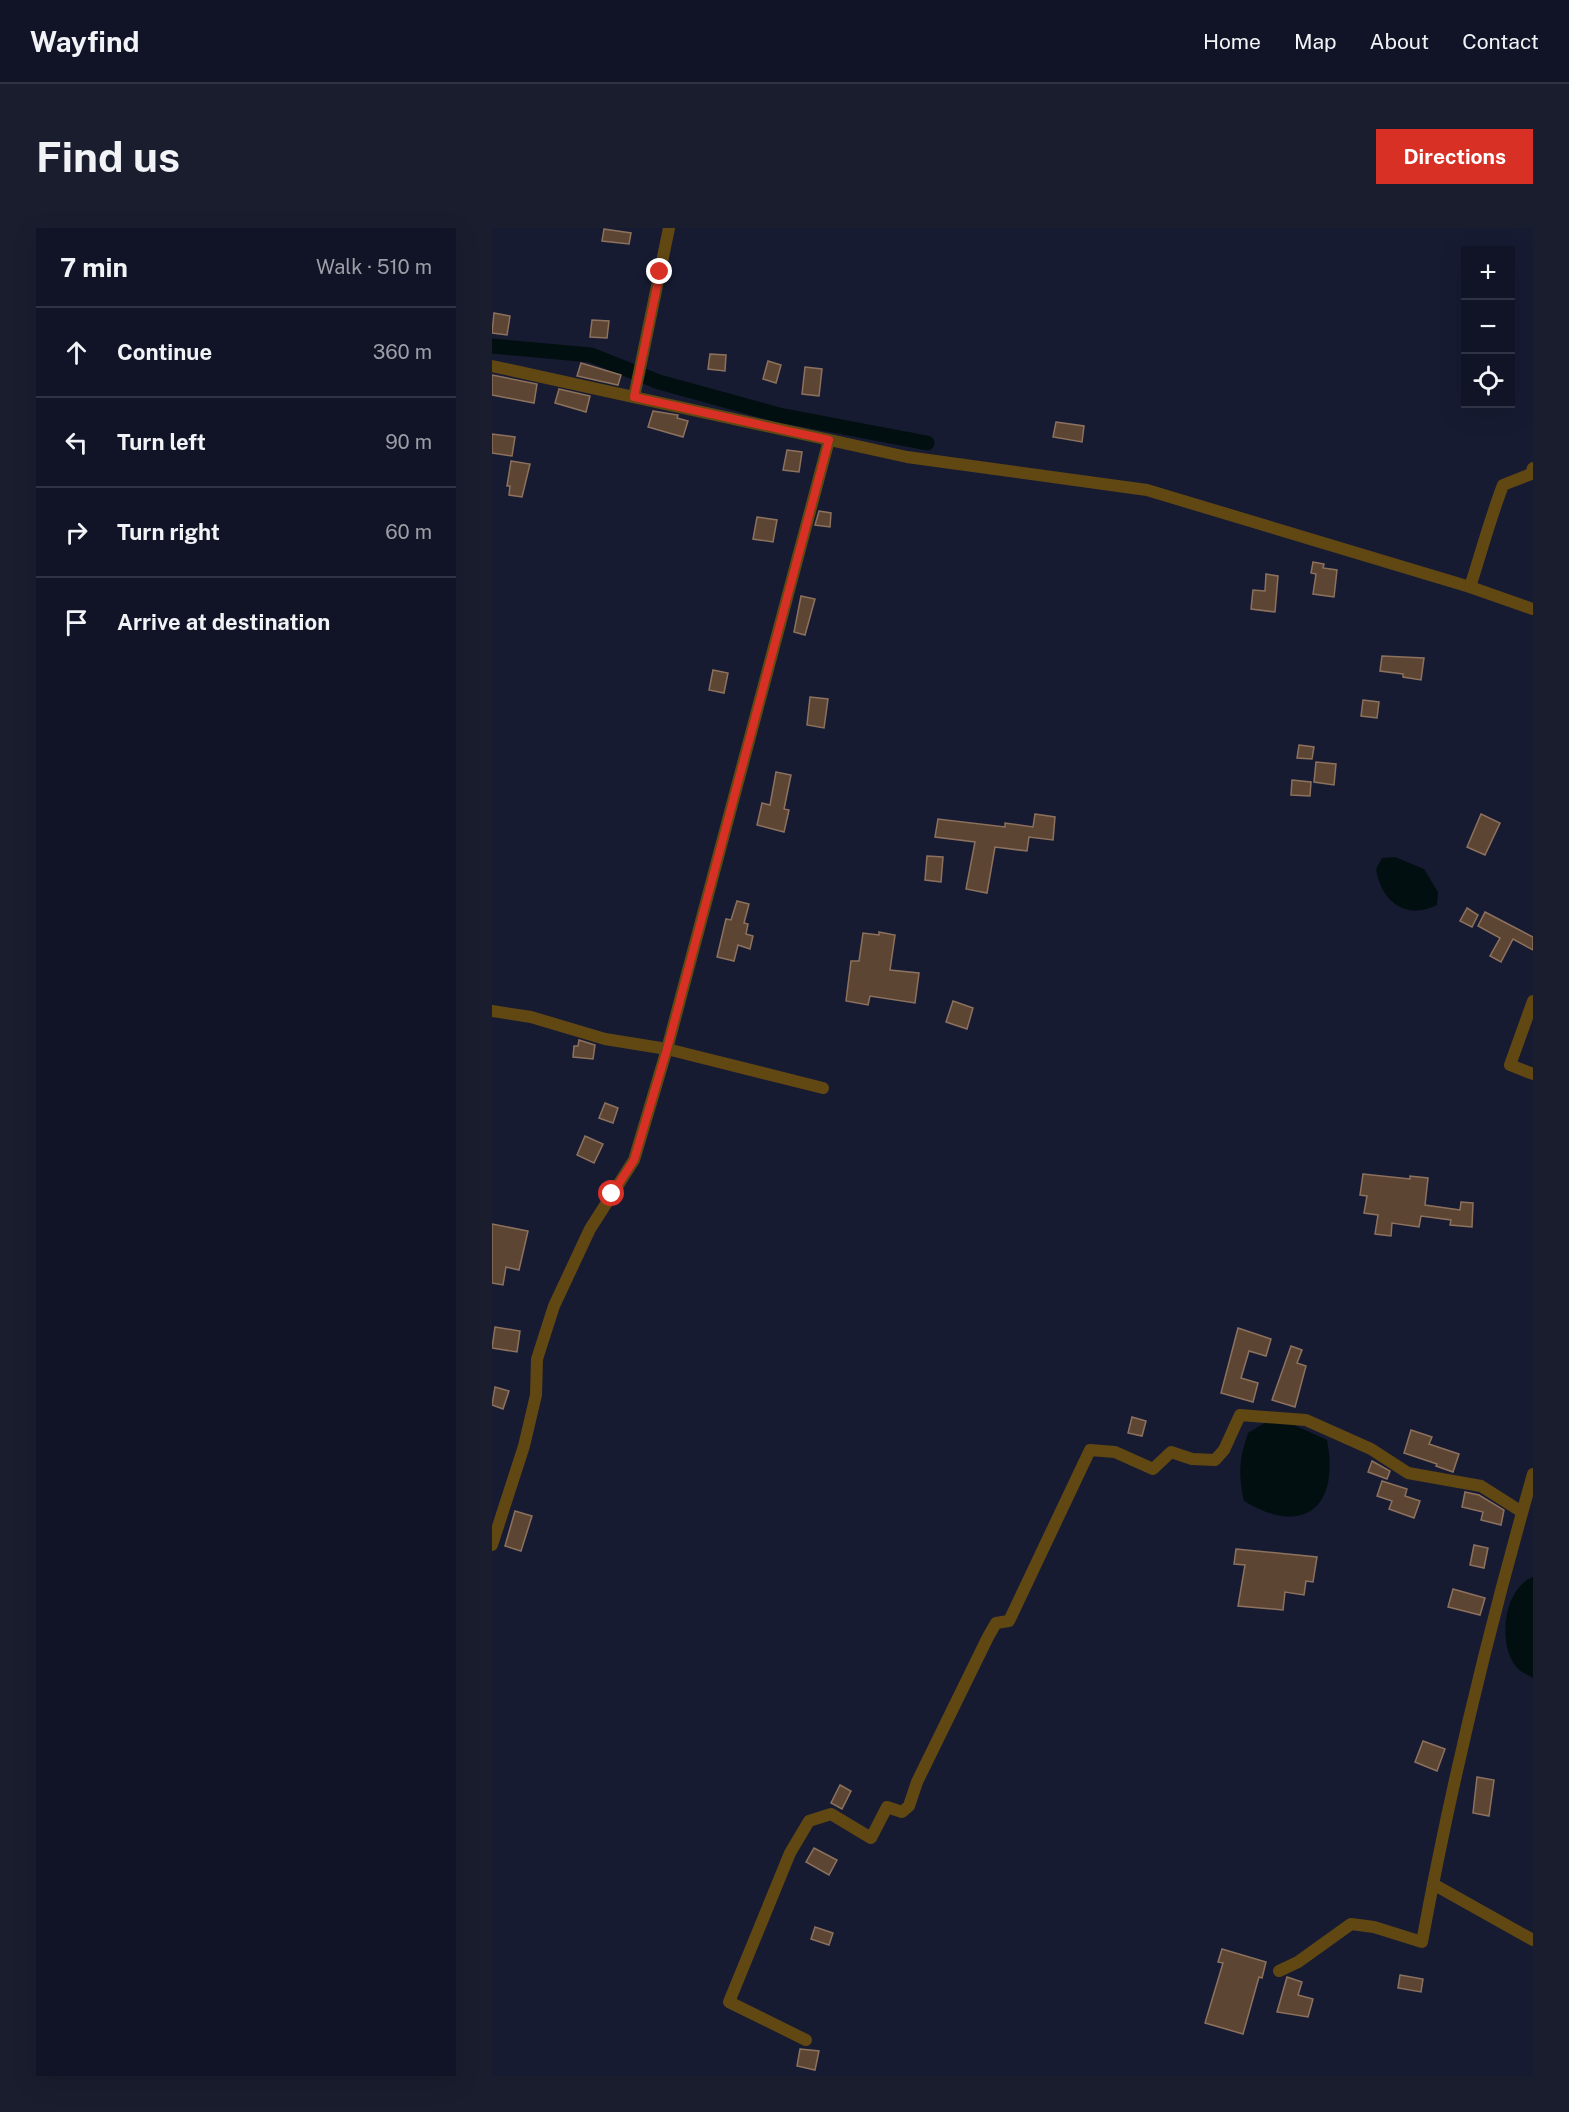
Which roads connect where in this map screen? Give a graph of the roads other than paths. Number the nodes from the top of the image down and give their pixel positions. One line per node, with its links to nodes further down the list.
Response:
1 (669, 228): 3 (street)
2 (492, 366): 3 (street)
3 (634, 397): 4 (street)
4 (829, 440): 6 (street); 10 (street)
5 (1533, 468): 6 (street)
6 (1470, 587): 7 (street)
7 (1533, 609)
8 (1533, 1000): 11 (street)
9 (492, 1011): 10 (street)
10 (667, 1049): 12 (street); 15 (street)
11 (1533, 1074)
12 (823, 1088)
13 (1533, 1474): 14 (street)
14 (1522, 1512): 16 (street); 19 (street)
15 (492, 1545)
16 (1432, 1884): 17 (street); 18 (street)
17 (1533, 1940)
18 (1280, 1971)
19 (806, 2040)

